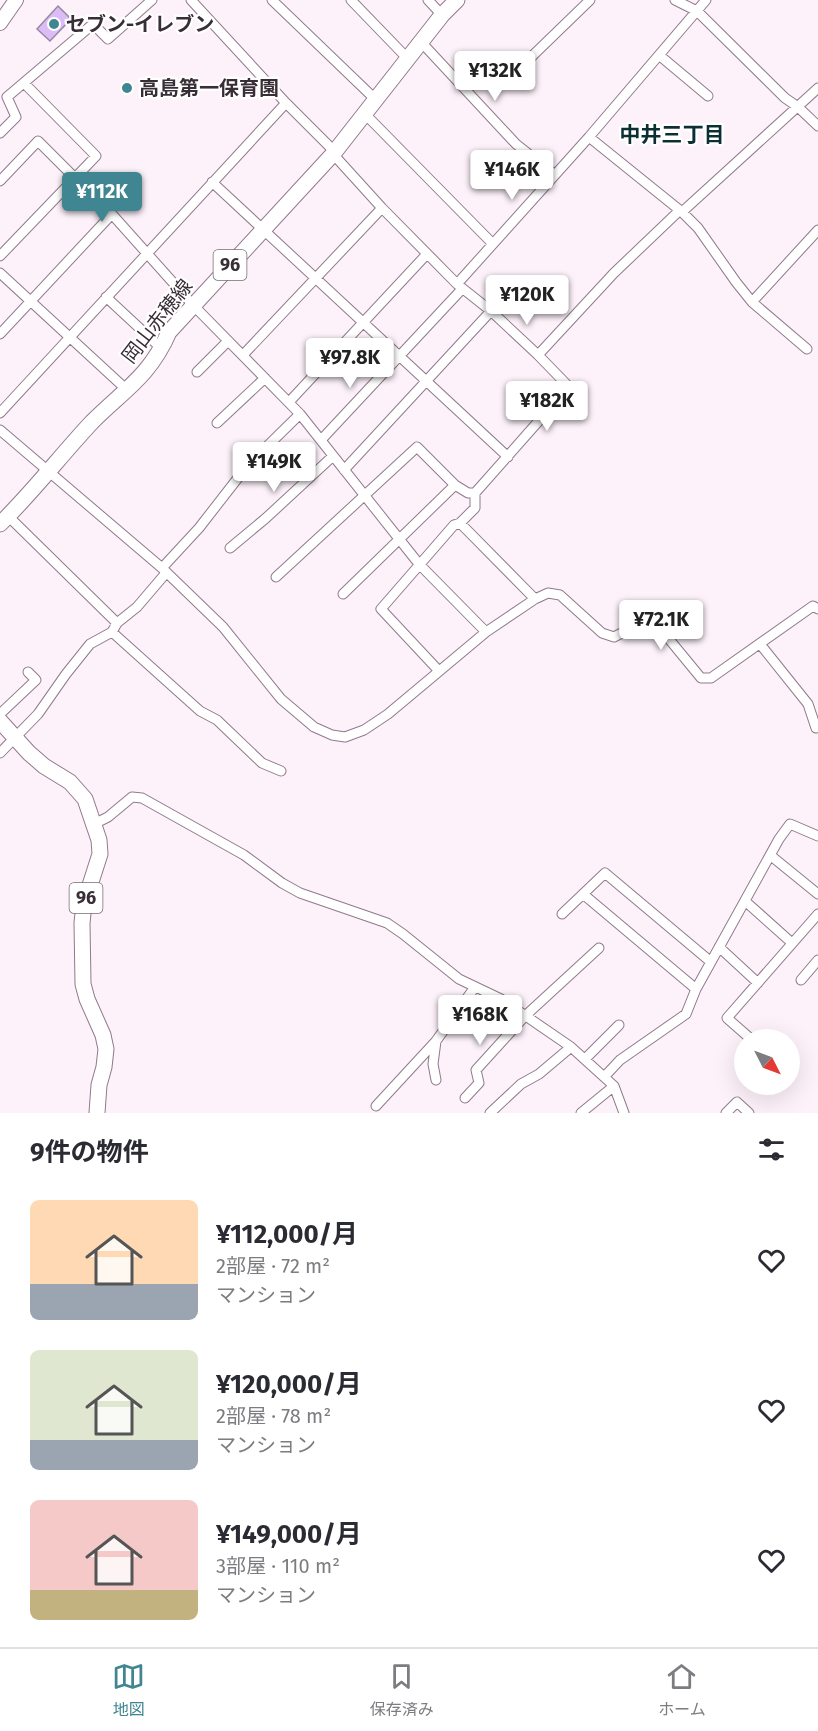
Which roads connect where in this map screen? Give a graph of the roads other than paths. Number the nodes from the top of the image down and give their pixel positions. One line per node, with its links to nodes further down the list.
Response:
1 (16, 0): 13 (main road)
2 (152, 0): 18 (street)
3 (190, 0): 22 (street)
4 (272, 0): 21 (street)
5 (351, 0): 16 (street)
6 (428, 0): 12 (street)
7 (456, 0): 12 (main road, 岡山赤穂線 / 96)
8 (590, 0): 17 (street)
9 (675, 0): 11 (street)
10 (706, 0): 11 (street)
11 (697, 11): 15 (street); 23 (street)
12 (442, 15): 14 (main road, 岡山赤穂線 / 96)
13 (0, 23)
14 (422, 43): 16 (main road, 岡山赤穂線 / 96); 29 (street)
15 (659, 55): 20 (street); 27 (street)
16 (408, 59): 21 (main road, 岡山赤穂線 / 96)
17 (525, 63)
18 (24, 83): 26 (street); 30 (street)
19 (818, 88): 23 (street)
20 (708, 96)
21 (376, 100): 24 (main road, 岡山赤穂線 / 96)
22 (286, 103): 28 (street); 32 (street)
23 (798, 107): 25 (street); 34 (street)
24 (365, 114): 28 (main road, 岡山赤穂線 / 96); 38 (street)
25 (818, 126)
26 (0, 133)
27 (589, 137): 29 (street); 34 (street)
28 (334, 153): 33 (street); 36 (main road, 岡山赤穂線 / 96)
29 (555, 175): 38 (street)
30 (76, 177): 31 (street); 35 (street); 41 (street)
31 (0, 181)
32 (212, 182): 36 (street); 39 (street)
33 (382, 208): 40 (street); 43 (street)
34 (681, 211): 47 (street); 57 (street)
35 (112, 214): 39 (street); 46 (street)
36 (263, 230): 43 (street); 48 (main road, 岡山赤穂線 / 96)
37 (818, 231): 47 (street)
38 (492, 243): 44 (street)
39 (146, 254): 45 (street); 48 (street)
40 (427, 254): 44 (street); 50 (street)
41 (0, 256)
42 (0, 273): 46 (street)
43 (314, 277): 50 (street); 56 (street)
44 (460, 286): 49 (street); 58 (street)
45 (106, 297): 52 (street); 54 (street)
46 (30, 301): 51 (street); 52 (street)
47 (752, 302): 55 (street)
48 (193, 305): 53 (street); 54 (main road, 岡山赤穂線 / 96)
49 (491, 311): 57 (street); 61 (street)
50 (362, 322): 58 (street); 63 (street)
51 (0, 334)
52 (70, 337): 62 (street); 64 (street)
53 (228, 341): 56 (street); 59 (street)
54 (162, 349): 62 (main road, 岡山赤穂線 / 96)
55 (807, 349)
56 (243, 355): 60 (street)
57 (538, 355): 70 (street)
58 (398, 356): 61 (street); 68 (street)
59 (197, 372)
60 (265, 378): 63 (street); 66 (street)
61 (426, 382): 70 (street); 72 (street)
62 (127, 390): 71 (main road, 岡山赤穂線 / 96)
63 (289, 402): 65 (street)
64 (0, 413)
65 (300, 414): 68 (street); 81 (street)
66 (217, 423)
67 (0, 430): 71 (street)
68 (321, 440): 69 (street)
69 (333, 456): 72 (street); 79 (street)
70 (508, 457): 74 (street)
71 (48, 470): 76 (main road, 岡山赤穂線 / 96); 81 (street)
72 (344, 470): 75 (street)
73 (455, 485): 74 (street); 75 (street); 78 (street)
74 (475, 493): 77 (street)
75 (365, 495): 78 (street); 82 (street)
76 (4, 520): 86 (street)
77 (460, 524): 80 (street); 84 (street)
78 (400, 540): 80 (street); 83 (street)
79 (230, 548)
80 (419, 564): 87 (street); 89 (street)
81 (164, 571): 86 (street); 89 (street)
82 (276, 577)
83 (343, 594)
84 (535, 599): 87 (street); 88 (street)
85 (818, 609): 88 (street)
86 (115, 627): 94 (street); 96 (street)
87 (486, 632): 89 (street)
88 (760, 644): 93 (street)
89 (439, 671)
90 (28, 672): 91 (street)
91 (0, 714)
92 (0, 721): 94 (main road, 96)
93 (816, 728)
94 (15, 737): 95 (street); 97 (main road, 96)
95 (0, 753)
96 (281, 771)
97 (94, 824): 112 (street); 125 (main road, 96)
98 (818, 836): 99 (street)
99 (770, 855): 101 (street); 102 (street)
100 (583, 894): 103 (street); 109 (street); 113 (street)
101 (818, 894)
102 (744, 901): 105 (street); 106 (street)
103 (562, 914)
104 (818, 914): 105 (street)
105 (792, 943): 111 (street)
106 (718, 947): 109 (street); 111 (street)
107 (599, 948): 114 (street)
108 (818, 960): 110 (street)
109 (711, 962): 113 (street)
110 (801, 980)
111 (758, 983): 116 (street)
112 (476, 987): 114 (street); 117 (street)
113 (696, 989): 120 (street)
114 (525, 1016): 118 (street); 123 (street)
115 (619, 1025): 119 (street)
116 (740, 1029)
117 (436, 1041): 121 (street); 124 (street)
118 (571, 1047): 119 (street); 126 (street)
119 (585, 1059): 120 (street)
120 (605, 1076): 122 (street)
121 (436, 1080)
122 (614, 1086): 127 (street); 128 (street)
123 (465, 1098)
124 (376, 1106)
125 (97, 1113)
126 (490, 1113)
127 (581, 1113)
128 (624, 1113)
129 (726, 1113): 130 (street)
130 (749, 1113)

